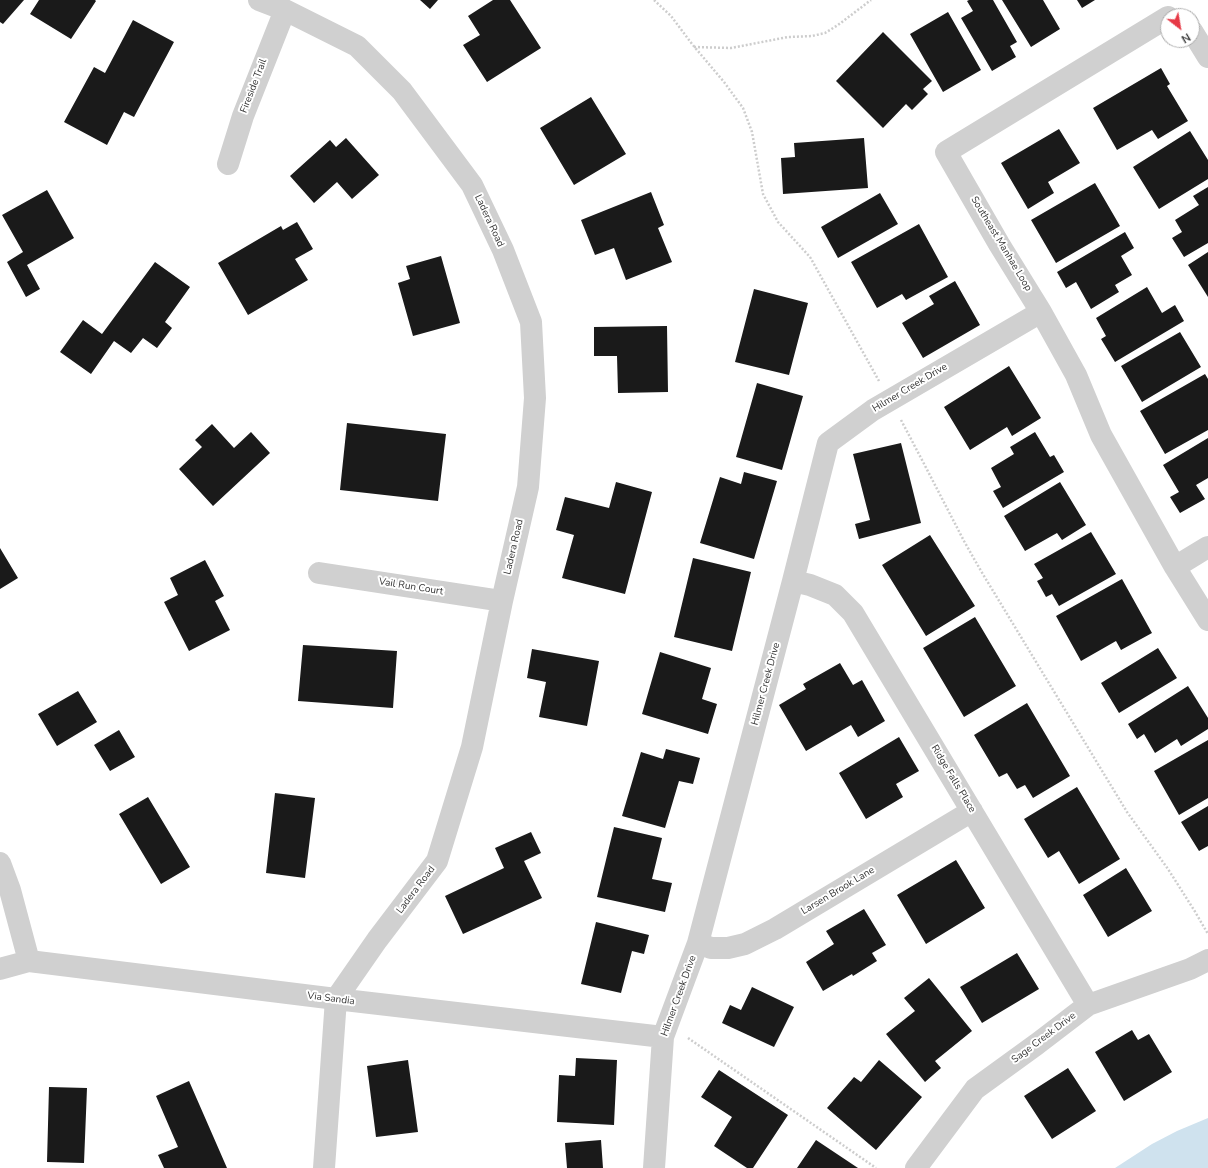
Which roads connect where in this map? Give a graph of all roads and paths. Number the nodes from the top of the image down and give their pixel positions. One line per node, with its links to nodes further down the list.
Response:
1 (259, 0): 4 (street, Ladera Road)
2 (654, 0): 7 (path)
3 (871, 0): 7 (path)
4 (285, 10): 9 (street, Fireside Trail); 16 (street, Ladera Road)
5 (1160, 21): 10 (street, Southeast Manhae Loop)
6 (1200, 44): 8 (street)
7 (694, 46): 11 (path)
8 (1208, 57)
9 (228, 164)
10 (1041, 312): 11 (street, Hilmer Creek Drive); 13 (street, Southeast Manhae Loop)
11 (890, 400): 15 (street, Hilmer Creek Drive); 20 (path)
12 (1208, 547): 13 (street)
13 (1175, 567): 17 (street, Southeast Manhae Loop)
14 (319, 573): 16 (street, Vail Run Court)
15 (793, 581): 18 (street, Ridge Falls Place); 21 (street, Hilmer Creek Drive)
16 (502, 601): 25 (street, Ladera Road)
17 (1208, 620)
18 (972, 811): 21 (street, Larsen Brook Lane); 26 (street, Ridge Falls Place)
19 (0, 863): 23 (street)
20 (1208, 934)
21 (698, 943): 27 (street, Hilmer Creek Drive)
22 (1208, 960): 26 (street, Sage Creek Drive)
23 (29, 961): 24 (street, Via Sandia); 25 (street, Via Sandia)
24 (0, 968)
25 (336, 999): 27 (street, Via Sandia); 28 (street)
26 (1088, 1005): 31 (street, Sage Creek Drive)
27 (665, 1031): 29 (street, Hilmer Creek Drive); 30 (path)
28 (324, 1168)
29 (654, 1168)
30 (876, 1168)
31 (916, 1168)

